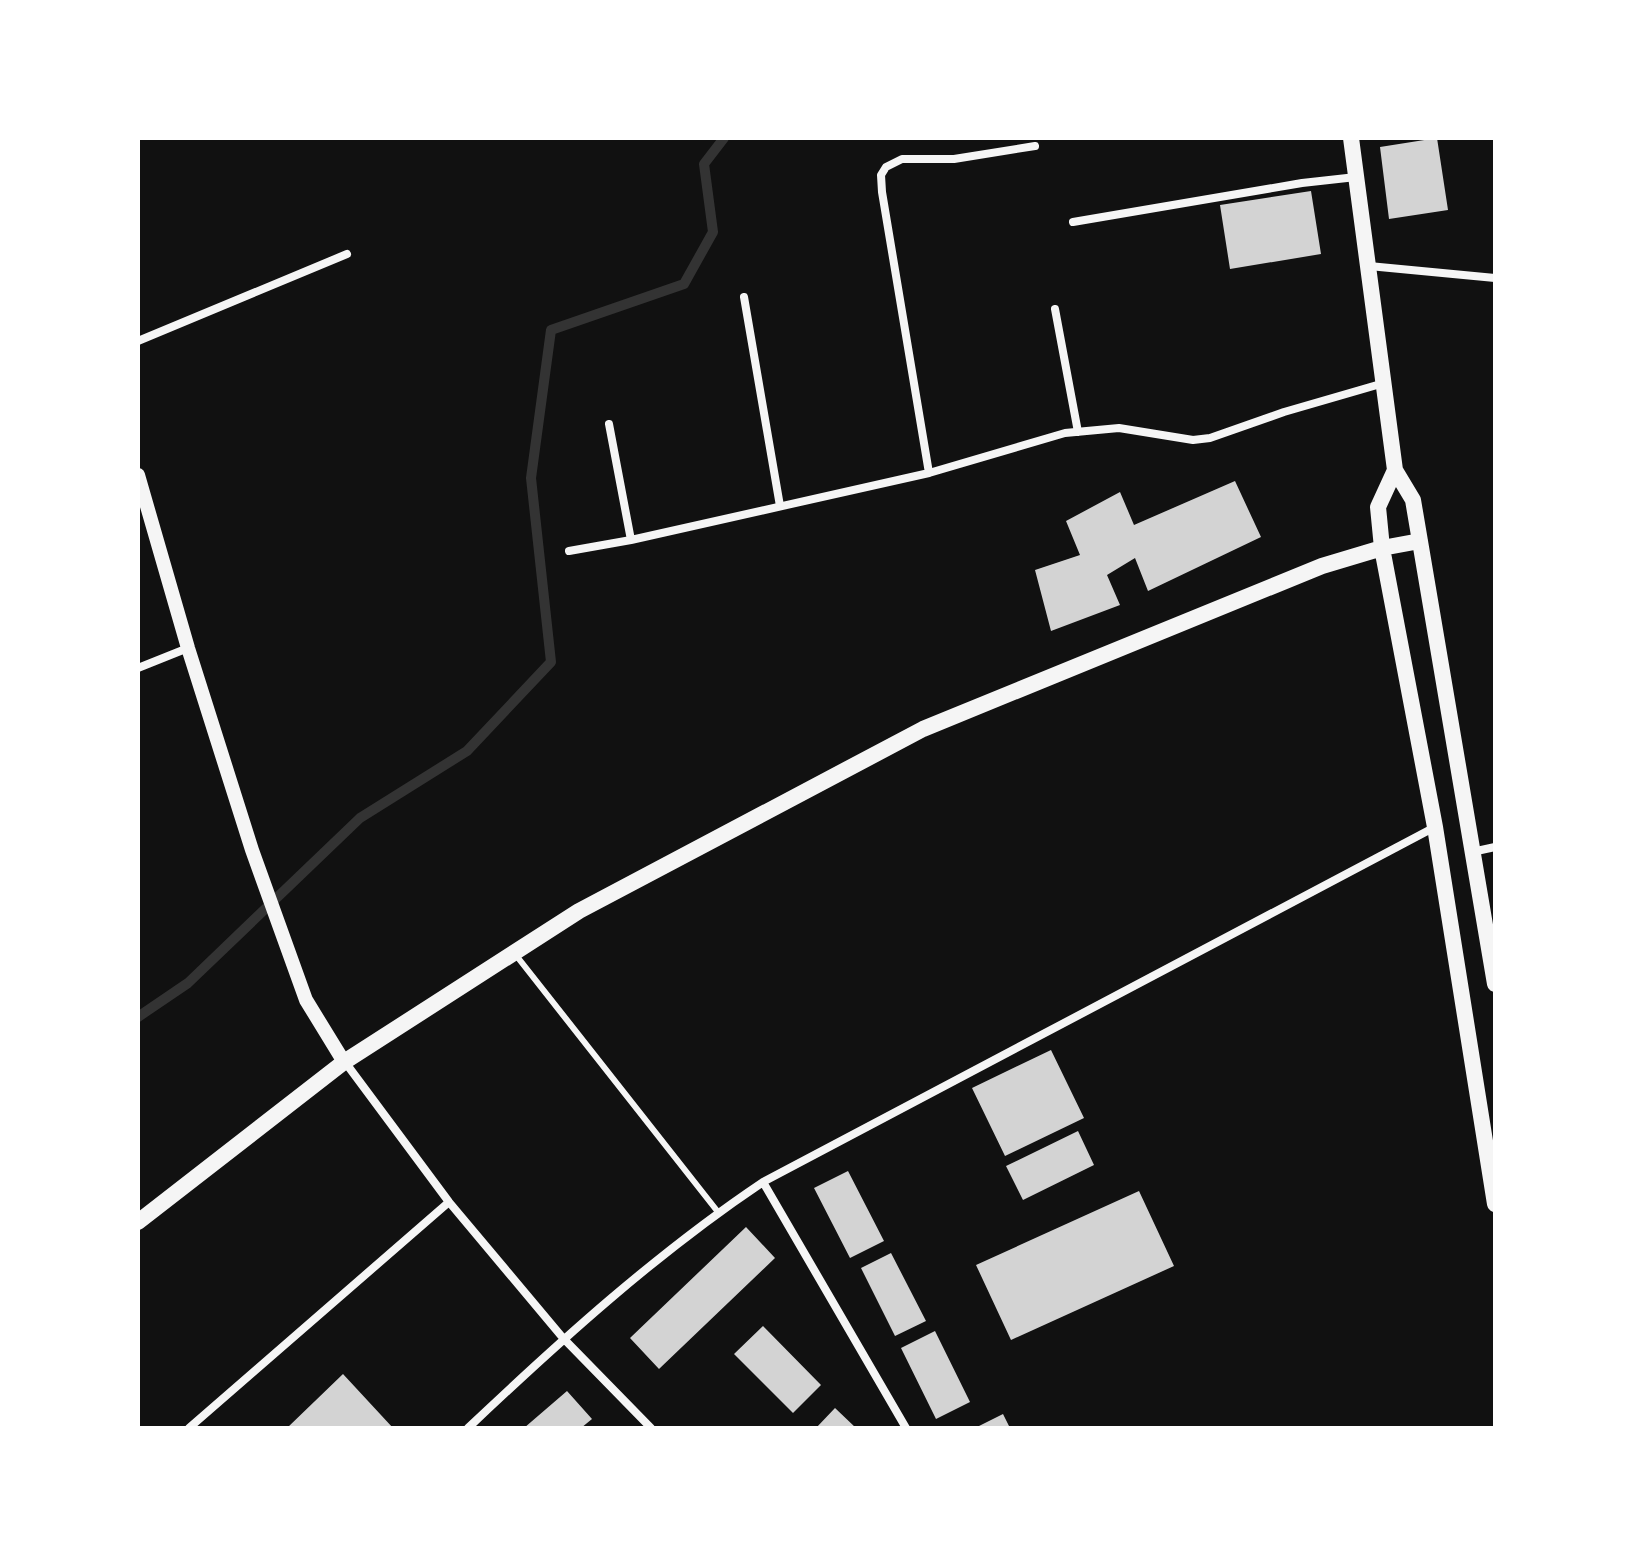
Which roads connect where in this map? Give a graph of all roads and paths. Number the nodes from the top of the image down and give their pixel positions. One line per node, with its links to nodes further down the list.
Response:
1 (1351, 138): 3 (main road)
2 (1035, 146): 15 (street)
3 (1356, 177): 4 (street); 6 (main road)
4 (1073, 222)
5 (347, 254): 10 (street)
6 (1368, 266): 7 (street); 11 (main road)
7 (1495, 278)
8 (744, 297): 17 (street)
9 (1055, 309): 13 (street)
10 (138, 341)
11 (1384, 383): 13 (street); 14 (main road)
12 (609, 424): 18 (street)
13 (1078, 432): 15 (street)
14 (1395, 470): 19 (main road); 20 (main road)
15 (929, 473): 17 (street)
16 (138, 475): 22 (street)
17 (780, 506): 18 (street)
18 (631, 540): 21 (street)
19 (1420, 541): 20 (main road); 26 (main road)
20 (1382, 548): 24 (main road); 27 (main road)
21 (569, 551)
22 (188, 648): 23 (street); 29 (street)
23 (138, 668)
24 (1435, 827): 30 (street); 32 (main road)
25 (1495, 847): 26 (street)
26 (1471, 853): 28 (main road)
27 (513, 952): 29 (main road); 33 (lane)
28 (1495, 984)
29 (344, 1062): 31 (street); 34 (main road)
30 (763, 1182): 33 (street); 39 (street)
31 (449, 1202): 35 (street); 36 (street)
32 (1495, 1204)
33 (718, 1212): 35 (street)
34 (138, 1222)
35 (563, 1338): 37 (street); 38 (street)
36 (189, 1428)
37 (468, 1428)
38 (651, 1428)
39 (906, 1428)

